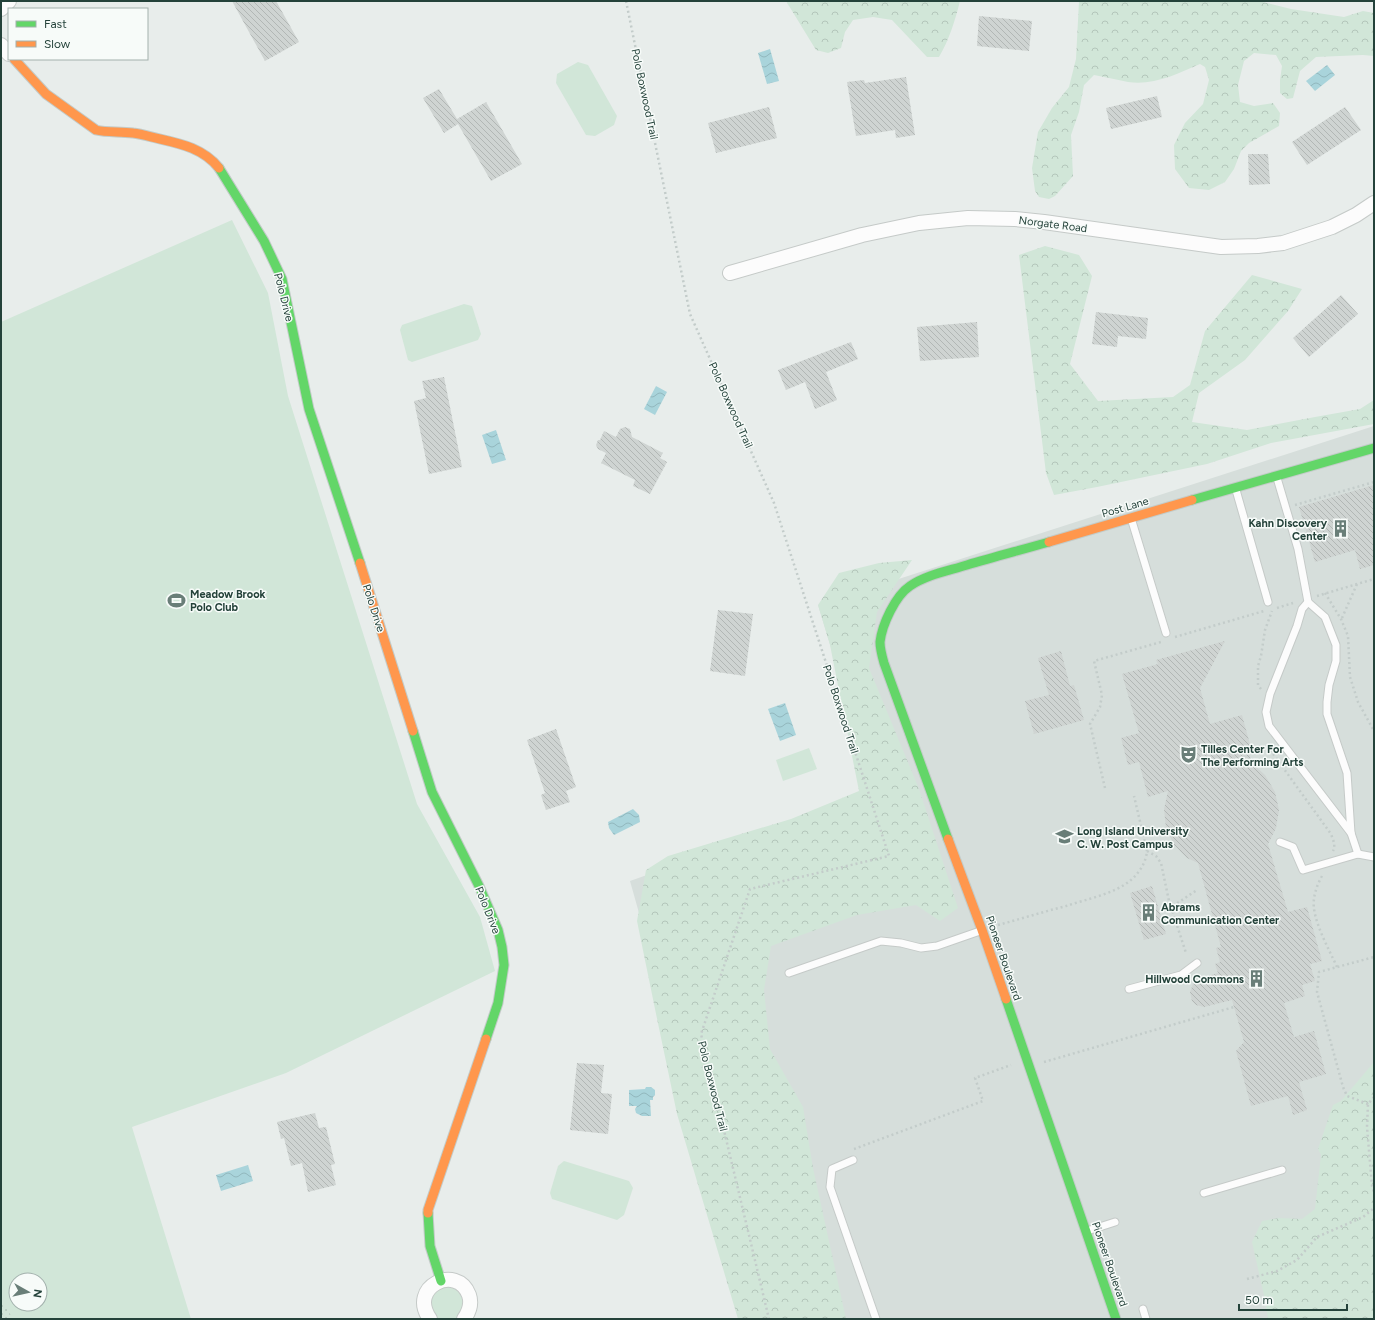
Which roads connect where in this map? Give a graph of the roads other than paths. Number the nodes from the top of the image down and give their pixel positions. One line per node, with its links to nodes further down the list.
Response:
1 (9, 1): 2 (street)
2 (1, 9)
3 (1, 45): 4 (street)
4 (8, 53)
5 (15, 60): 29 (street, Polo Drive)
6 (1374, 203): 7 (street, Norgate Road)
7 (730, 273)
8 (1374, 448): 9 (street, Post Lane)
9 (1276, 476): 10 (street, Post Lane); 12 (lane)
10 (1236, 488): 11 (street, Post Lane); 13 (lane)
11 (1131, 518): 14 (street, Post Lane); 15 (lane)
12 (1308, 600): 16 (lane); 16 (lane)
13 (1268, 602)
14 (893, 606): 20 (street, Pioneer Boulevard)
15 (1166, 633)
16 (1351, 833): 18 (lane)
17 (1280, 842): 18 (lane)
18 (1358, 854): 19 (lane)
19 (1374, 857)
20 (982, 930): 22 (lane); 28 (street, Pioneer Boulevard)
21 (1197, 963): 23 (lane)
22 (789, 973)
23 (1130, 988)
24 (853, 1160): 33 (lane)
25 (1282, 1170): 26 (lane)
26 (1204, 1193)
27 (1115, 1222): 28 (lane)
28 (1087, 1231): 34 (street, Pioneer Boulevard)
29 (440, 1281): 31 (street); 32 (street)
30 (1143, 1309): 35 (lane)
31 (430, 1319)
32 (464, 1319)
33 (876, 1319)
34 (1116, 1319)
35 (1146, 1319)

